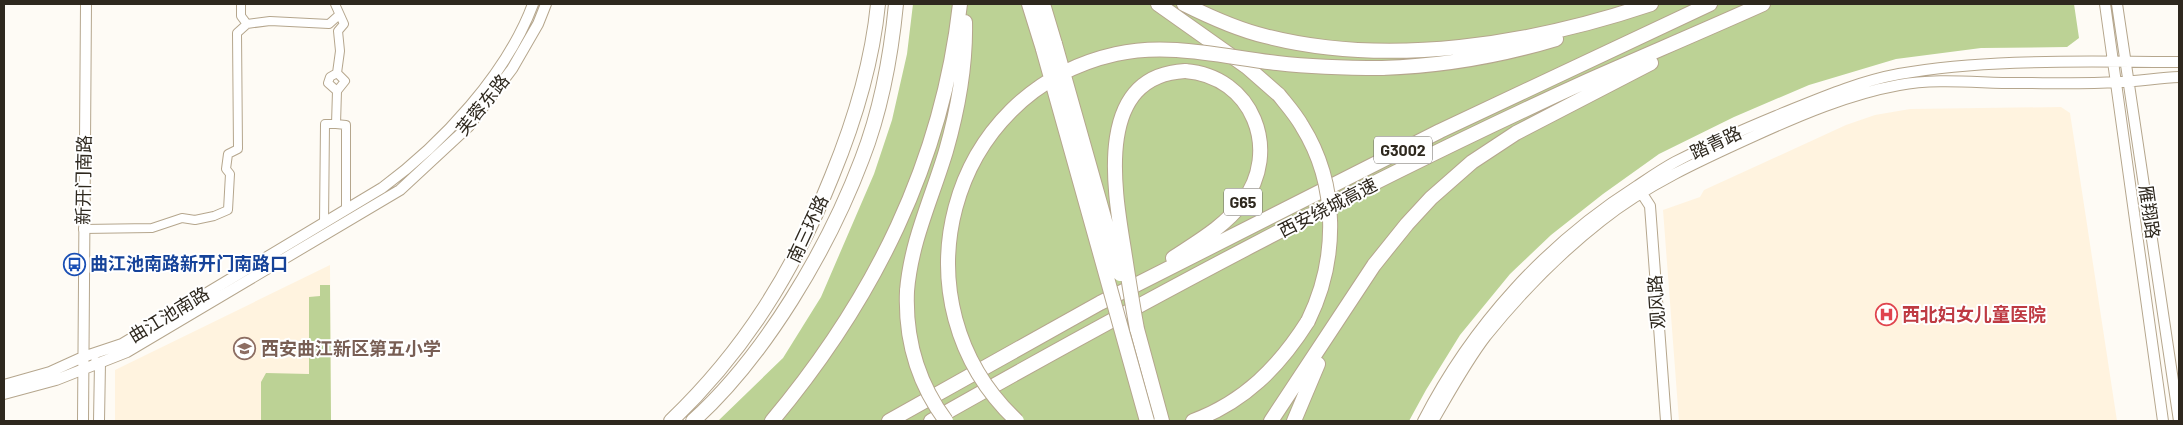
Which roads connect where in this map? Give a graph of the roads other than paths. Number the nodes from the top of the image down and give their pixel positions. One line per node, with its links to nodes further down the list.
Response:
1 (86, 4): 36 (street, 新开门南路)
2 (241, 4): 20 (street)
3 (335, 4): 19 (street)
4 (534, 4): 31 (street, 芙蓉东路)
5 (546, 4): 33 (street, 芙蓉东路)
6 (878, 4): 47 (highway, 南三环路)
7 (896, 4): 48 (highway, 南三环路)
8 (960, 4): 49 (highway)
9 (965, 4): 52 (highway, bridge)
10 (1029, 4): 23 (highway)
11 (1043, 4): 23 (highway)
12 (1158, 4): 56 (highway, bridge)
13 (1184, 4): 14 (highway)
14 (1652, 4): 53 (highway, bridge)
15 (1710, 4): 37 (highway, 西安绕城高速 / G3002)
16 (1765, 4): 38 (highway); 51 (highway, 西安绕城高速 / G3002)
17 (2105, 4): 24 (street, 雁翔路)
18 (2117, 4): 25 (street, 雁翔路)
19 (338, 15): 21 (street); 22 (street)
20 (247, 24): 21 (street); 36 (street)
21 (329, 24): 22 (street)
22 (338, 31): 30 (street)
23 (1049, 46): 39 (highway, bridge); 54 (highway, bridge)
24 (2113, 62): 25 (street, 踏青路); 28 (street, 雁翔路); 32 (street, 踏青路)
25 (2126, 62): 26 (street, 踏青路); 29 (street, 雁翔路)
26 (2179, 62)
27 (2179, 77): 29 (street, 踏青路)
28 (2116, 82): 29 (street, 踏青路); 32 (street, 踏青路); 62 (street, 雁翔路)
29 (2128, 82): 63 (street, 雁翔路)
30 (336, 124): 34 (street); 35 (street)
31 (400, 174): 34 (street, 曲江池南路)
32 (1640, 189): 59 (street, 踏青路); 60 (street, 踏青路); 61 (street, 观风路)
33 (400, 190): 41 (street, 曲江池南路)
34 (346, 210): 35 (street, 曲江池南路)
35 (324, 223): 40 (street, 曲江池南路)
36 (83, 229): 40 (street, 新开门南路)
37 (1100, 303): 39 (highway, G65, bridge); 50 (highway, 西安绕城高速 / G65)
38 (1344, 311): 57 (highway); 58 (highway)
39 (1136, 329): 55 (highway, G65)
40 (83, 357): 41 (street); 42 (street, 新开门南路); 43 (street, 曲江池南路)
41 (100, 363): 42 (street, 曲江池南路); 45 (street)
42 (82, 370): 44 (street, 曲江池南路); 46 (street, 新开门南路)
43 (4, 385)
44 (4, 394)
45 (99, 419)
46 (83, 421)
47 (671, 421)
48 (693, 421)
49 (772, 421)
50 (889, 421)
51 (931, 421)
52 (946, 421)
53 (1017, 421)
54 (1147, 421)
55 (1162, 421)
56 (1193, 421)
57 (1271, 421)
58 (1294, 421)
59 (1423, 421)
60 (1432, 421)
61 (1666, 421)
62 (2163, 421)
63 (2179, 421)

